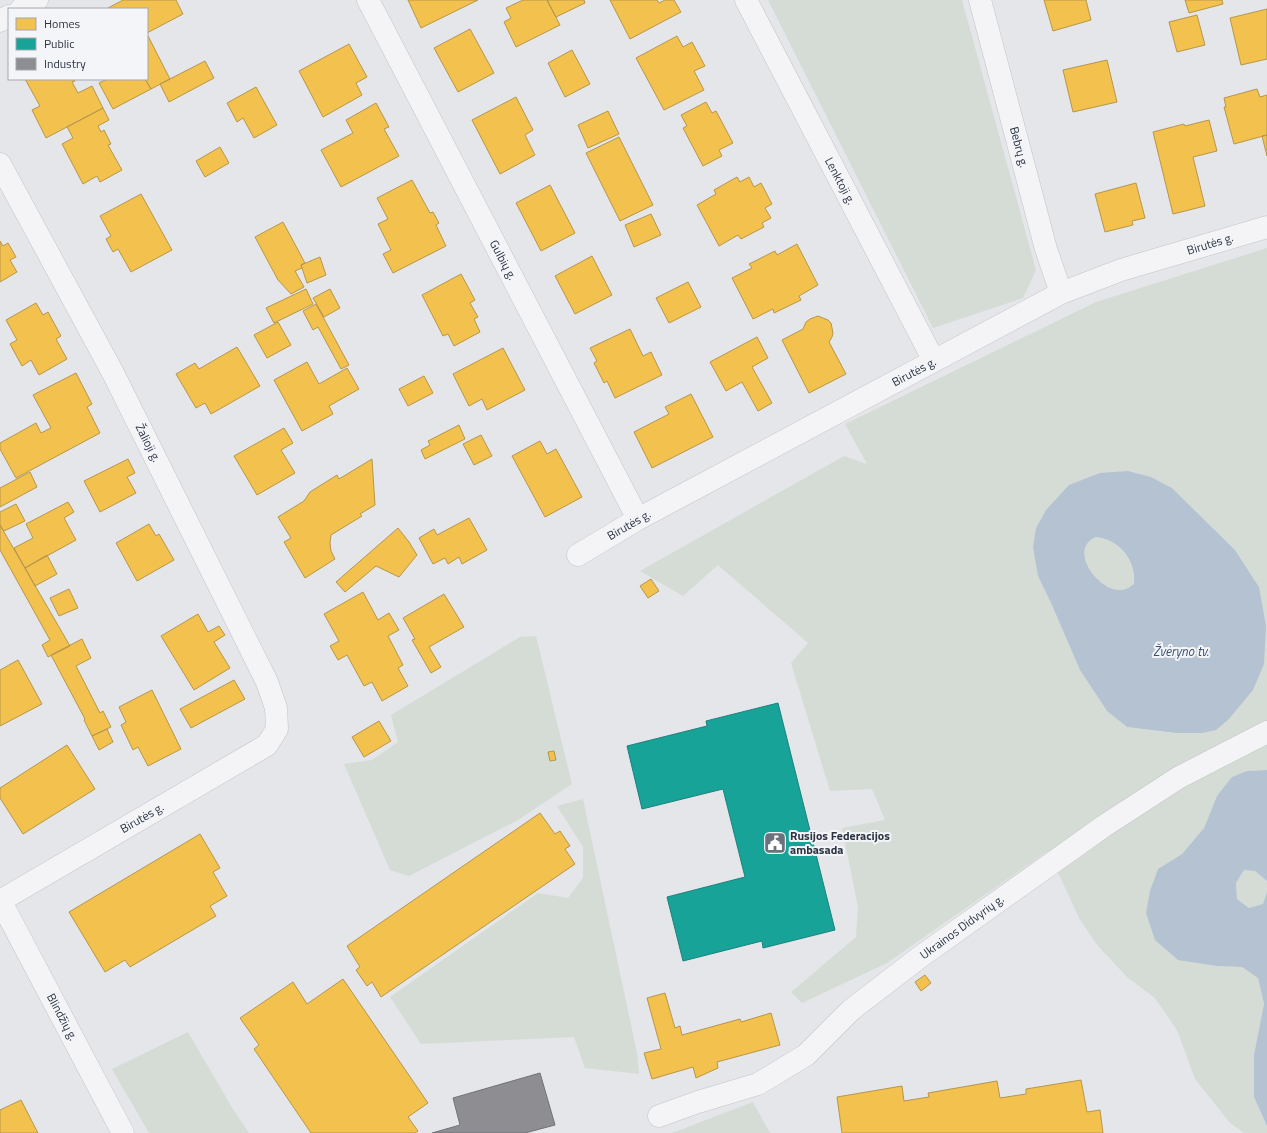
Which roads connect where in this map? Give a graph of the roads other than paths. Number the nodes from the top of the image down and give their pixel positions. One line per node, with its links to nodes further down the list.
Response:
1 (37, 0): 5 (street)
2 (368, 0): 10 (street, Gulbių g.)
3 (746, 0): 9 (street, Lenktoji g.)
4 (980, 0): 8 (street, Bebrų g.)
5 (23, 8)
6 (0, 164): 12 (street, Žalioji g.)
7 (1267, 227): 8 (street, Birutės g.)
8 (1061, 293): 9 (street, Birutės g.)
9 (934, 362): 10 (street, Birutės g.)
10 (638, 519): 11 (street, Birutės g.)
11 (578, 555)
12 (277, 729): 14 (street, Birutės g.)
13 (1267, 732): 15 (street, Ukrainos Didvyrių g.)
14 (0, 901): 16 (street, Blindžių g.)
15 (659, 1116)
16 (123, 1133)

